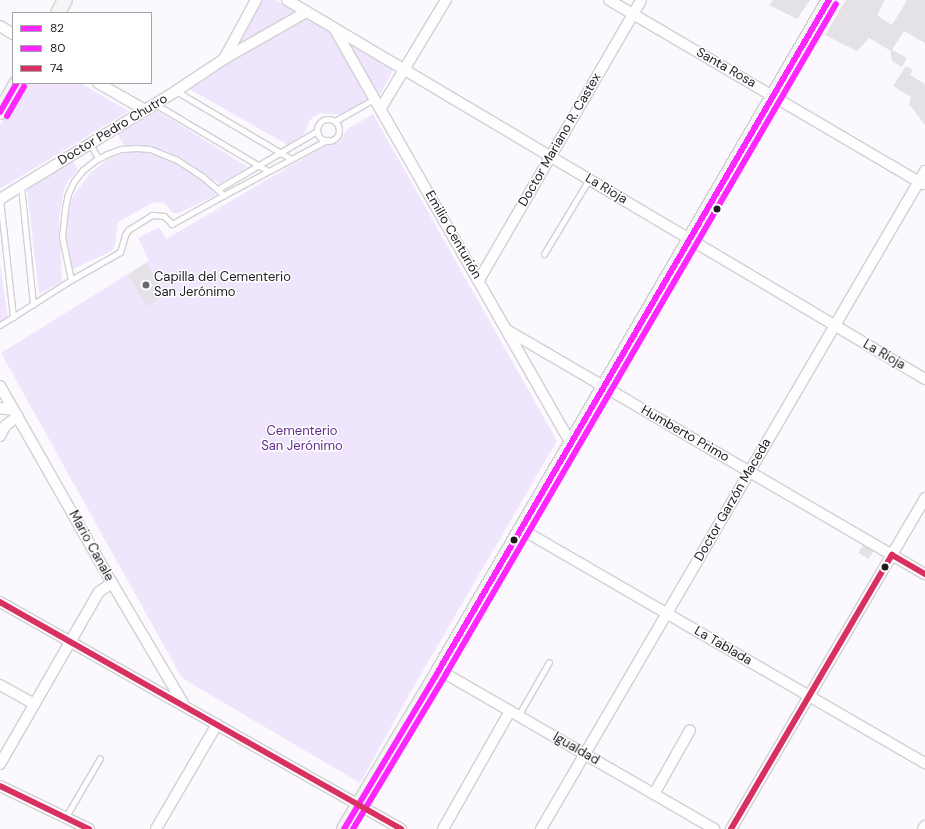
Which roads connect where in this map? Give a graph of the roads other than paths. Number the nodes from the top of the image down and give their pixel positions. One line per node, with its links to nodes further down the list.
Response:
1 (65, 0): 8 (main road)
2 (256, 0): 14 (street, Doctor Pedro Chutro)
3 (286, 0): 9 (street, La Rioja)
4 (446, 0): 15 (street)
5 (609, 0): 10 (street, Santa Rosa)
6 (641, 0): 10 (street, Doctor Mariano R. Castex)
7 (830, 0): 19 (main road)
8 (59, 12)
9 (306, 12): 12 (street, La Rioja); 14 (street, Doctor Pedro Chutro)
10 (633, 14): 19 (street, Santa Rosa); 30 (street, Doctor Mariano R. Castex)
11 (0, 26): 13 (street)
12 (334, 28): 15 (street, La Rioja); 20 (street, Emilio Centurión)
13 (12, 33)
14 (224, 59): 18 (street, Doctor Pedro Chutro)
15 (404, 69): 22 (street); 30 (street, La Rioja)
16 (16, 84): 24 (main road)
17 (100, 84): 23 (street)
18 (176, 91): 21 (street, Doctor Pedro Chutro); 29 (lane)
19 (774, 96): 37 (street, Santa Rosa); 42 (main road)
20 (374, 99): 22 (street, Emilio Centurión); 25 (lane)
21 (154, 104): 23 (street, Doctor Pedro Chutro); 33 (lane)
22 (381, 108): 45 (street, Emilio Centurión)
23 (145, 110): 28 (street, Doctor Pedro Chutro)
24 (0, 112)
25 (334, 121): 26 (lane); 27 (lane)
26 (317, 131): 27 (lane); 29 (lane)
27 (327, 140): 32 (lane)
28 (90, 144): 31 (lane); 38 (street, Doctor Pedro Chutro)
29 (279, 153): 32 (lane); 33 (lane)
30 (550, 156): 36 (street, La Rioja); 45 (street, Doctor Mariano R. Castex)
31 (98, 158): 39 (lane); 44 (lane)
32 (291, 160): 35 (lane)
33 (257, 166): 35 (lane); 39 (lane)
34 (925, 171): 37 (street, Doctor Garzón Maceda)
35 (268, 172): 40 (lane)
36 (589, 179): 42 (street, La Rioja); 43 (lane)
37 (922, 183): 49 (street, Doctor Garzón Maceda)
38 (21, 186): 41 (street, Doctor Pedro Chutro); 46 (lane)
39 (218, 189): 40 (lane)
40 (224, 195): 44 (lane)
41 (0, 199): 47 (lane)
42 (690, 239): 49 (street, La Rioja); 53 (main road)
43 (544, 254)
44 (70, 280): 46 (lane)
45 (479, 280): 50 (street, Emilio Centurión)
46 (33, 304): 47 (lane)
47 (13, 317): 48 (lane)
48 (0, 325)
49 (834, 326): 51 (street, La Rioja); 58 (street, Doctor Garzón Maceda)
50 (507, 330): 53 (street, Humberto Primo); 57 (street, Emilio Centurión)
51 (925, 379)
52 (0, 386): 55 (street, Mario Canale)
53 (603, 387): 57 (main road); 58 (street, Humberto Primo)
54 (0, 408): 55 (street)
55 (16, 413): 56 (street); 63 (street, Mario Canale)
56 (0, 436)
57 (571, 443): 60 (main road)
58 (749, 472): 61 (street, Humberto Primo); 65 (street, Doctor Garzón Maceda)
59 (925, 498): 61 (street)
60 (521, 529): 65 (street, La Tablada); 68 (main road)
61 (892, 555): 62 (street, Humberto Primo); 70 (street)
62 (925, 574)
63 (112, 583): 66 (street); 72 (street, Mario Canale)
64 (0, 602): 66 (street)
65 (667, 614): 70 (street, La Tablada); 76 (street, Doctor Garzón Maceda)
66 (70, 641): 71 (street); 72 (street)
67 (549, 662): 73 (lane)
68 (439, 670): 73 (street, Igualdad); 82 (main road)
69 (0, 685): 71 (street)
70 (809, 696): 78 (street, La Tablada); 92 (street)
71 (34, 704): 79 (street)
72 (184, 705): 74 (street)
73 (514, 713): 76 (street, Igualdad); 89 (street)
74 (217, 724): 82 (street); 86 (street)
75 (690, 730): 81 (street)
76 (585, 754): 81 (street, Igualdad); 90 (street, Doctor Garzón Maceda)
77 (100, 758): 83 (lane)
78 (925, 763)
79 (0, 764)
80 (0, 786): 83 (street)
81 (654, 794): 91 (street, Igualdad)
82 (359, 804): 87 (main road); 88 (street)
83 (66, 818): 85 (street)
84 (925, 826): 93 (street)
85 (89, 829)
86 (156, 829)
87 (344, 829)
88 (401, 829)
89 (442, 829)
90 (541, 829)
91 (714, 829)
92 (731, 829)
93 (924, 829)

